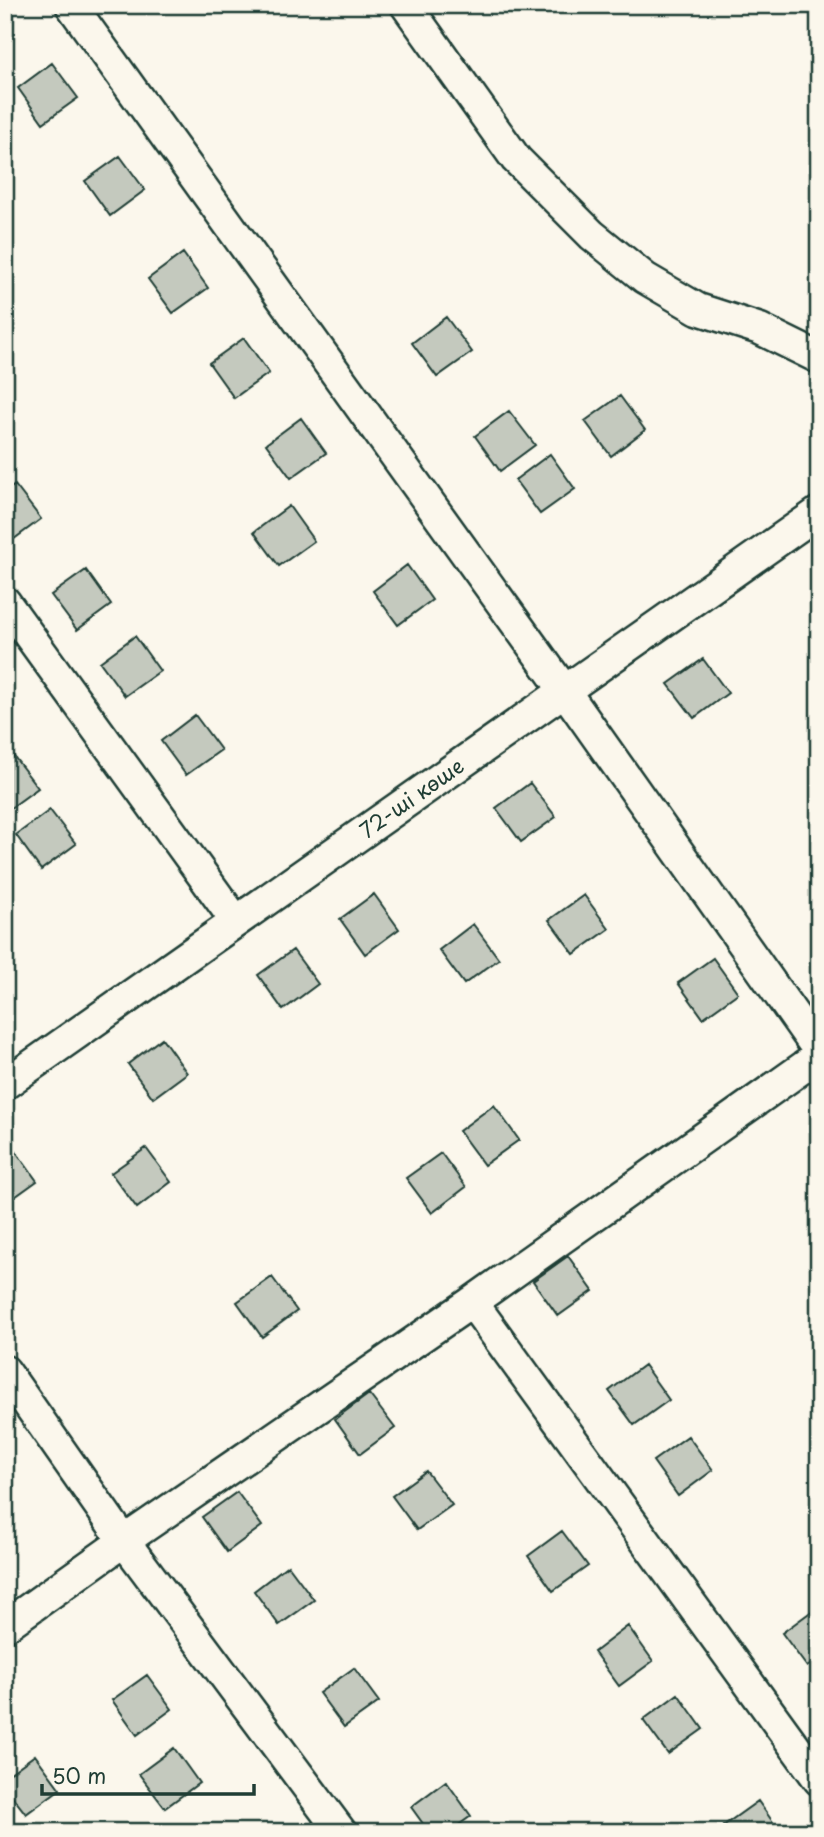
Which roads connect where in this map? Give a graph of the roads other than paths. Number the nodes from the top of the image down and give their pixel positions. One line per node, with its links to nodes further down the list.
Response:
1 (71, 5): 6 (street)
2 (406, 5): 3 (street)
3 (819, 358)
4 (819, 512): 6 (street, 72-ші көше)
5 (5, 602): 7 (street)
6 (564, 690): 7 (street, 72-ші көше); 8 (street)
7 (235, 920): 9 (street, 72-ші көше)
8 (819, 1054): 10 (street)
9 (5, 1084)
10 (472, 1302): 12 (street); 14 (street)
11 (5, 1371): 12 (street)
12 (124, 1541): 13 (street); 15 (street)
13 (5, 1626)
14 (819, 1780)
15 (341, 1832)

